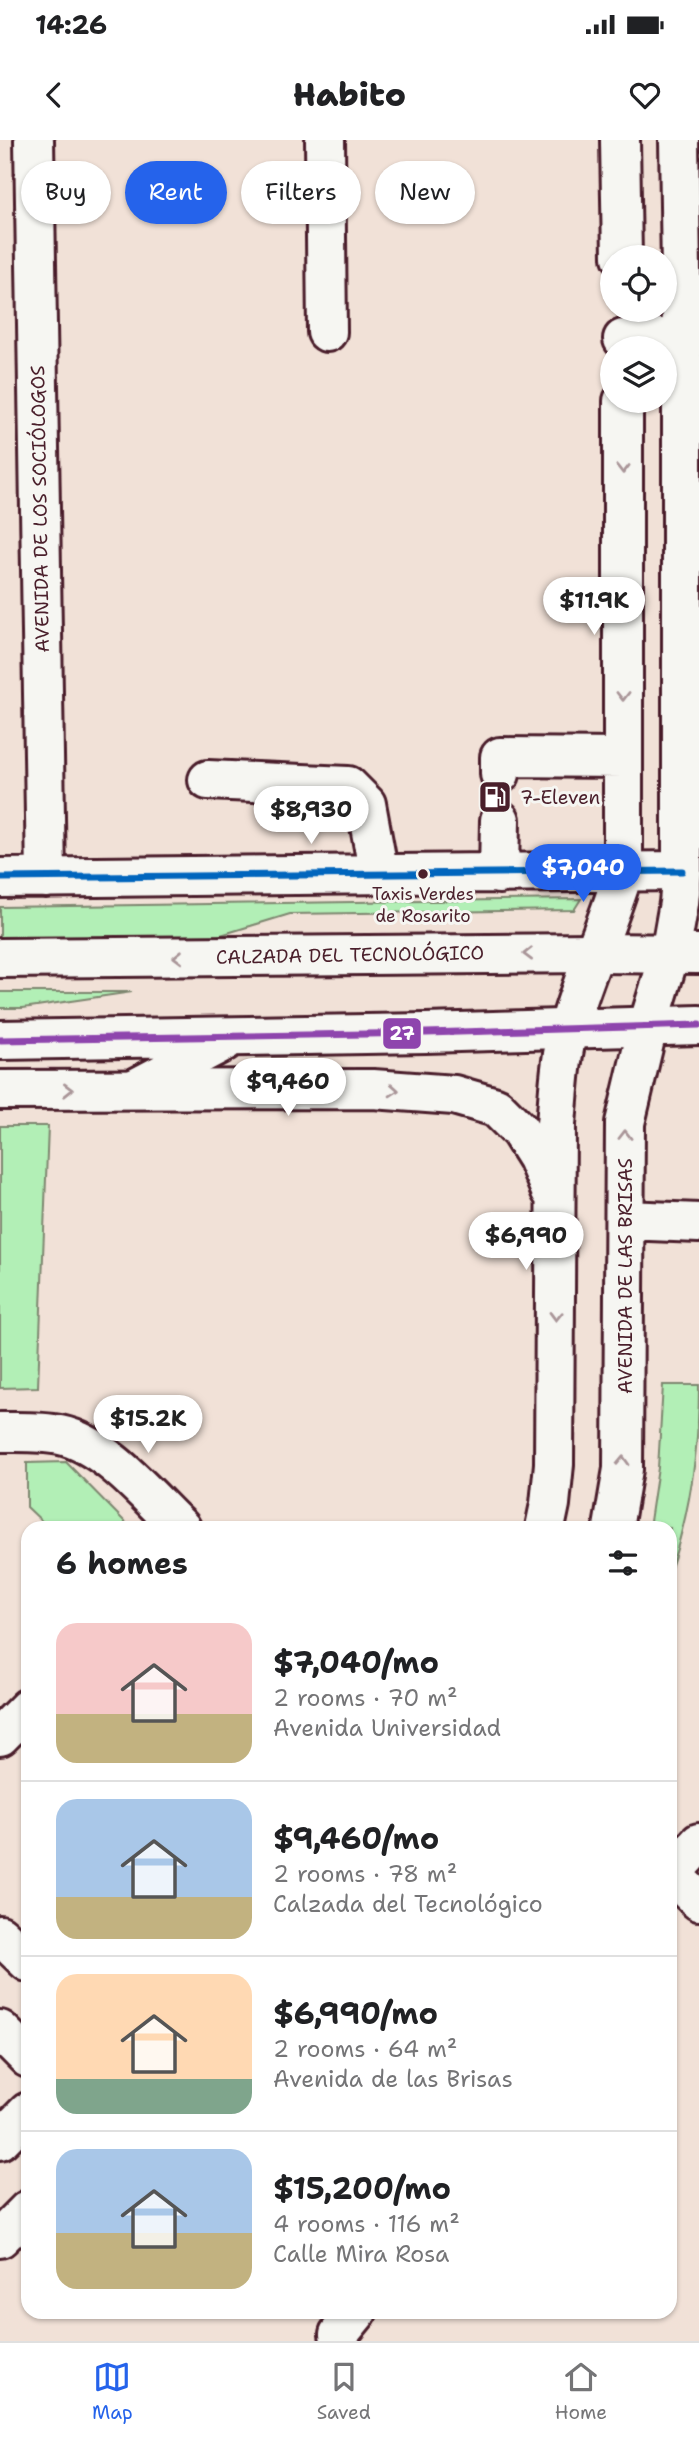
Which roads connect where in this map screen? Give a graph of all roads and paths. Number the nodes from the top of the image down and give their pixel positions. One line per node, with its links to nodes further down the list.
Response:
1 (34, 140): 19 (street, AVENIDA DE LOS SOCIÓLOGOS)
2 (325, 140): 6 (street)
3 (620, 140): 5 (street)
4 (679, 140): 8 (street, AVENIDA DE LAS BRISAS)
5 (622, 245)
6 (327, 332)
7 (623, 332): 8 (street)
8 (691, 337): 14 (street, AVENIDA DE LAS BRISAS)
9 (623, 413): 10 (street, one-way to 10)
10 (624, 758): 11 (street); 15 (street)
11 (500, 774)
12 (208, 780): 17 (street)
13 (500, 820): 16 (street)
14 (682, 871): 15 (street); 21 (street, AVENIDA DE LAS BRISAS)
15 (623, 873): 16 (street); 20 (street)
16 (499, 874): 17 (street)
17 (379, 875): 19 (street)
18 (0, 878): 19 (street)
19 (46, 878)
20 (596, 953): 21 (street, CALZADA DEL TECNOLÓGICO); 22 (street, CALZADA DEL TECNOLÓGICO, one-way to 22); 25 (street)
21 (684, 954): 24 (street, AVENIDA DE LAS BRISAS)
22 (0, 958)
23 (699, 1025): 24 (street)
24 (648, 1026): 25 (street); 31 (street, AVENIDA DE LAS BRISAS, one-way to 24)
25 (569, 1028): 26 (street); 30 (street)
26 (233, 1036): 27 (street); 28 (street)
27 (0, 1040)
28 (134, 1089): 29 (street, one-way to 28); 30 (street, one-way to 30)
29 (0, 1090)
30 (555, 1201): 35 (street, one-way to 35)
31 (625, 1220): 32 (street); 36 (street, AVENIDA DE LAS BRISAS, one-way to 31)
32 (699, 1223)
33 (0, 1432): 34 (street)
34 (174, 1521)
35 (546, 1521)
36 (613, 1521)
37 (21, 1715): 38 (street)
38 (0, 1736)
39 (699, 1843): 40 (street)
40 (677, 1867)
41 (677, 1880): 42 (street)
42 (699, 1901)
43 (0, 1935): 44 (street)
44 (21, 1955)
45 (0, 2031): 46 (street)
46 (21, 2051)
47 (21, 2119): 48 (street)
48 (0, 2140)
49 (21, 2217): 50 (street)
50 (0, 2238)

